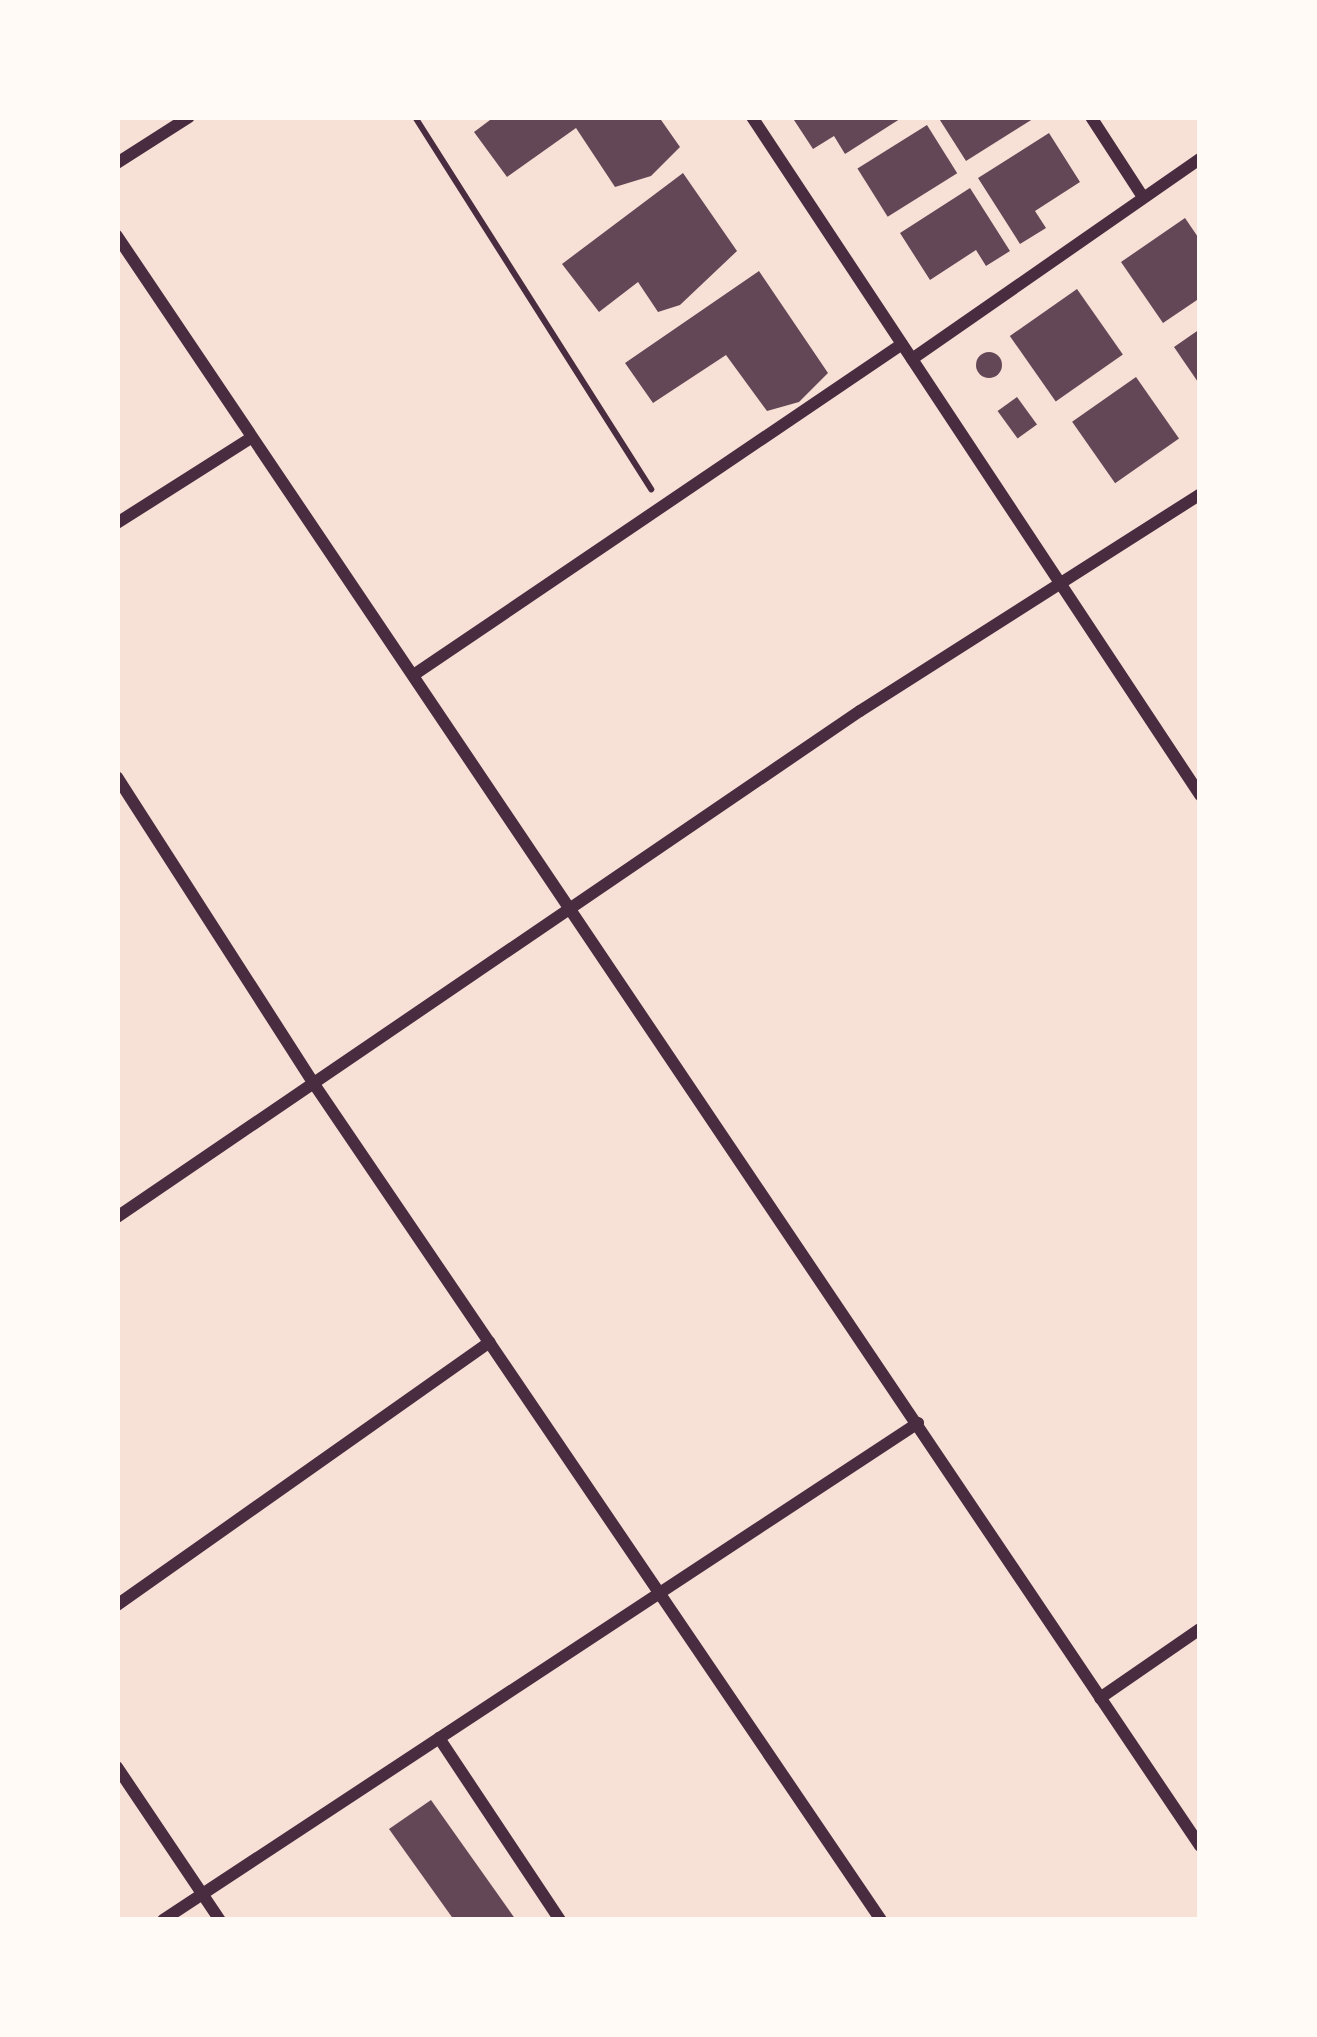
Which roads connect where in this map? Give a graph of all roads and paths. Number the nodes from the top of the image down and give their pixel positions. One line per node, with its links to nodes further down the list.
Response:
1 (189, 117): 6 (street)
2 (415, 117): 13 (path)
3 (752, 117): 9 (street)
4 (1091, 117): 7 (street)
5 (1200, 158): 7 (street)
6 (117, 163)
7 (1143, 197): 10 (street)
8 (117, 236): 11 (street)
9 (902, 344): 10 (street); 13 (street)
10 (912, 359): 15 (street)
11 (251, 438): 14 (street); 16 (street)
12 (1200, 494): 15 (street)
13 (663, 508): 16 (street)
14 (117, 524)
15 (1059, 588): 18 (street); 19 (street)
16 (416, 674): 19 (street)
17 (117, 777): 20 (street)
18 (1200, 795)
19 (576, 910): 20 (street); 23 (street)
20 (314, 1084): 21 (street); 22 (street)
21 (117, 1217)
22 (490, 1342): 24 (street); 25 (street)
23 (918, 1423): 24 (street); 27 (street)
24 (661, 1596): 28 (street); 35 (street)
25 (117, 1605)
26 (1200, 1629): 27 (street)
27 (1100, 1698): 30 (street)
28 (440, 1738): 31 (street); 34 (street)
29 (117, 1767): 31 (street)
30 (1200, 1846)
31 (202, 1893): 32 (street); 33 (street)
32 (163, 1920)
33 (220, 1920)
34 (560, 1920)
35 (880, 1920)

